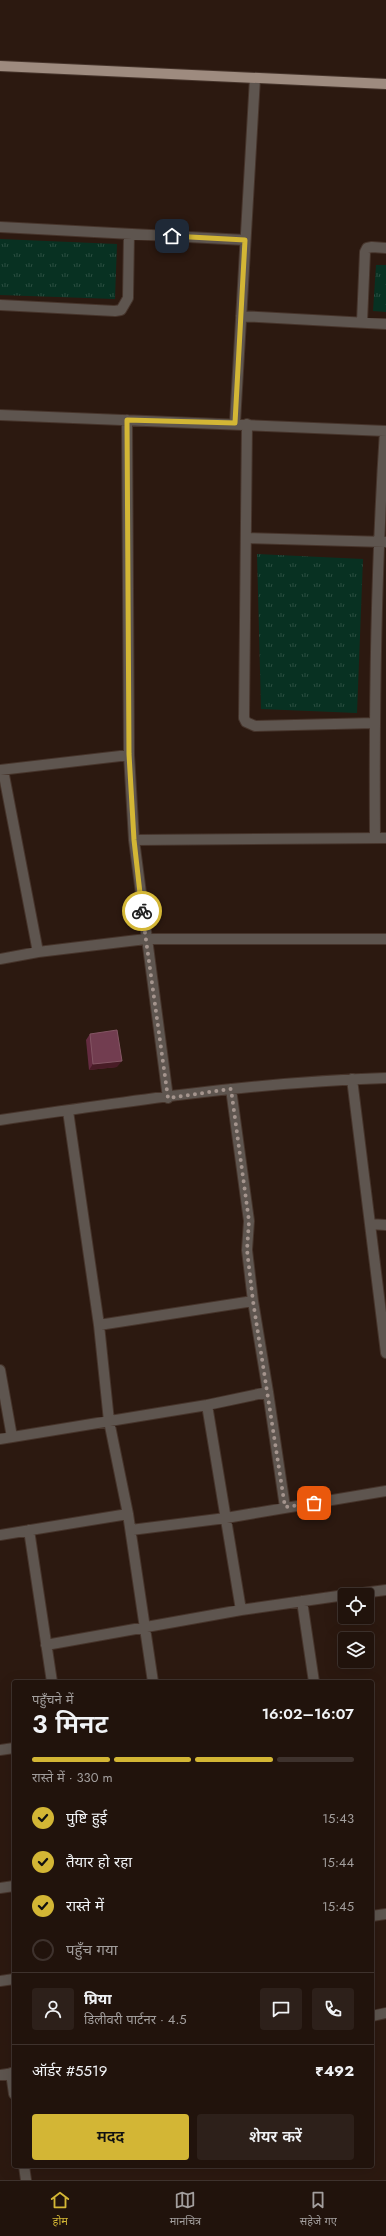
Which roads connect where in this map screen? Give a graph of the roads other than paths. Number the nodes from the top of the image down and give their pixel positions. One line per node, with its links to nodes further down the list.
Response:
1 (0, 66): 2 (main road)
2 (255, 78): 3 (main road); 6 (street)
3 (386, 84)
4 (0, 227): 5 (street)
5 (129, 234): 6 (street); 8 (street)
6 (245, 240): 9 (street)
7 (386, 248): 10 (street)
8 (0, 306)
9 (241, 316): 10 (street); 14 (street)
10 (362, 322): 11 (street)
11 (386, 324)
12 (0, 415): 13 (street)
13 (127, 420): 14 (street); 20 (street)
14 (235, 423): 15 (street)
15 (247, 424): 16 (street); 17 (street)
16 (386, 431): 18 (street)
17 (247, 538): 18 (street); 19 (street)
18 (382, 542): 19 (street)
19 (374, 723): 22 (street)
20 (129, 754): 21 (street); 24 (street)
21 (1, 770): 27 (street)
22 (375, 838): 23 (street); 24 (street)
23 (386, 838)
24 (134, 840): 25 (street)
25 (146, 939): 26 (street); 27 (street); 32 (street)
26 (386, 939)
27 (38, 952): 28 (street)
28 (0, 959)
29 (386, 1078): 30 (street)
30 (352, 1079): 31 (street); 35 (street)
31 (231, 1089): 32 (street); 37 (street)
32 (168, 1098): 33 (street)
33 (68, 1111): 34 (street); 38 (street)
34 (0, 1120)
35 (370, 1224): 36 (street); 39 (street)
36 (386, 1225)
37 (253, 1301): 38 (street); 41 (street)
38 (99, 1325): 43 (street)
39 (386, 1353)
40 (0, 1370): 44 (street)
41 (268, 1392): 42 (street); 47 (street)
42 (207, 1406): 43 (street); 49 (street)
43 (109, 1421): 44 (street); 48 (street)
44 (12, 1437): 45 (street)
45 (0, 1439)
46 (386, 1492): 47 (street)
47 (285, 1507): 49 (street)
48 (128, 1514): 50 (street); 51 (street)
49 (226, 1518): 51 (street); 57 (street)
50 (29, 1530): 52 (street); 59 (street)
51 (131, 1530): 58 (street)
52 (0, 1535)
53 (386, 1590): 54 (street)
54 (374, 1592)
55 (338, 1596): 56 (street)
56 (302, 1601): 57 (street); 62 (street)
57 (242, 1610): 58 (street)
58 (144, 1629): 59 (street); 61 (street)
59 (46, 1645): 60 (street)
60 (52, 1680)
61 (153, 1680)
62 (314, 1680)
63 (12, 1748): 64 (street)
64 (0, 1750)
65 (12, 1886): 66 (street)
66 (0, 1888)
67 (386, 1914): 68 (street)
68 (374, 1916)
69 (12, 1979): 70 (street)
70 (0, 1981)
71 (386, 2013): 72 (street)
72 (374, 2016)
73 (12, 2073): 74 (street)
74 (0, 2075)
75 (24, 2168): 76 (street)
76 (26, 2180)

